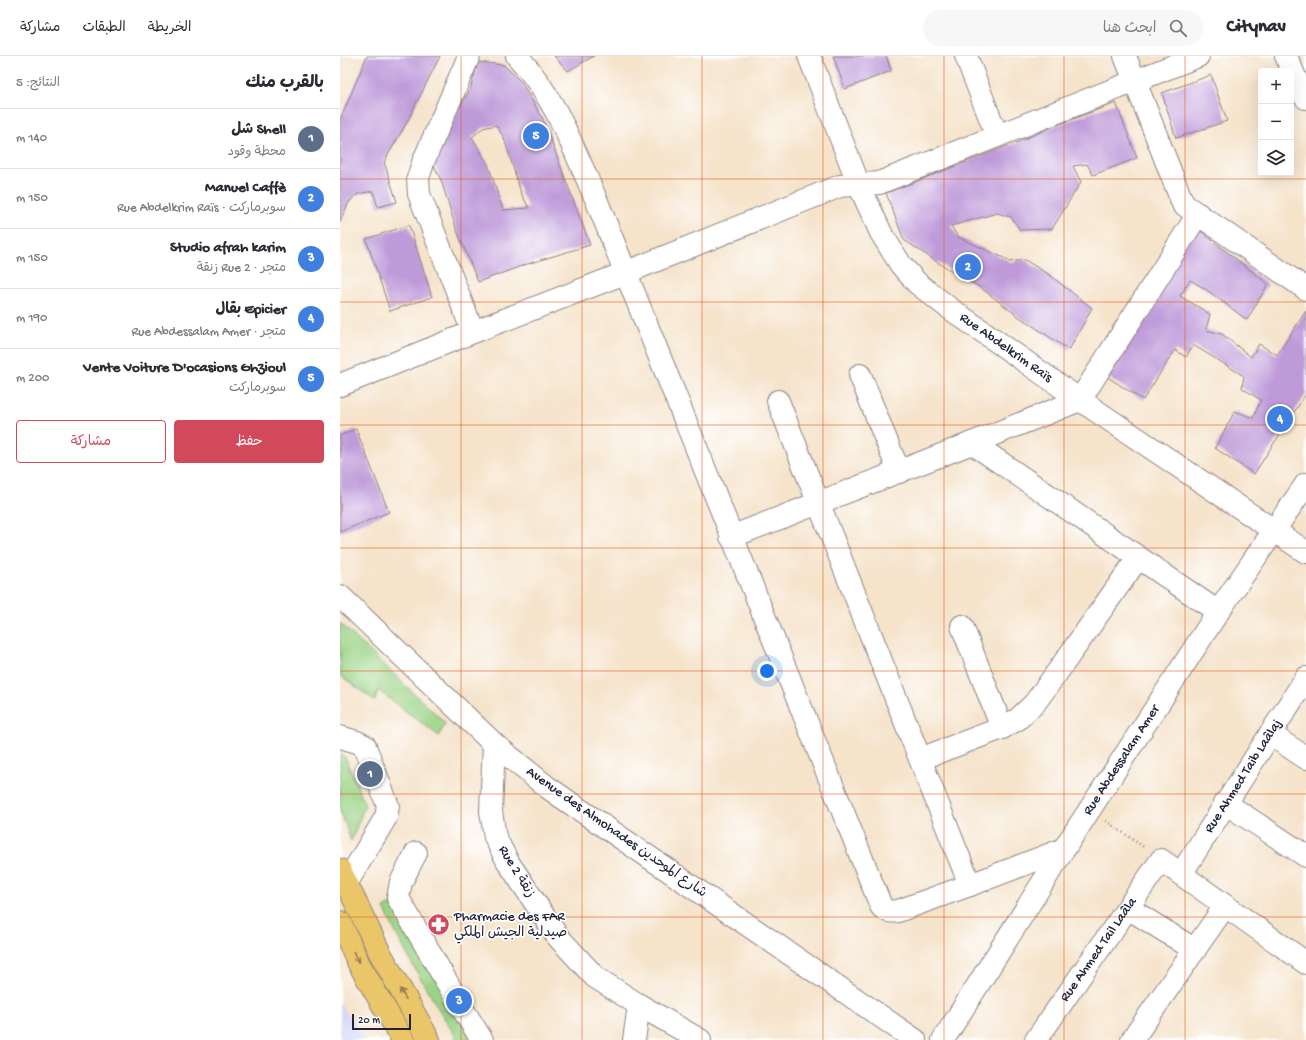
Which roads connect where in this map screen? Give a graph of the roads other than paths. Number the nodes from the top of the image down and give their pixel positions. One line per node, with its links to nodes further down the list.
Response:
1 (469, 56): 15 (street)
2 (517, 56): 13 (street)
3 (809, 56): 11 (street, Rue Abdelkrim Raïs)
4 (966, 56): 10 (street)
5 (1125, 56): 8 (street)
6 (1198, 56): 8 (street)
7 (1286, 56): 9 (street)
8 (1135, 81): 10 (street); 12 (street)
9 (1306, 98)
10 (997, 136): 11 (street)
11 (859, 185): 13 (street); 18 (street, Rue Abdelkrim Raïs)
12 (1198, 214): 14 (street); 18 (street)
13 (625, 273): 15 (street); 25 (street)
14 (1306, 289)
15 (473, 332): 17 (street)
16 (860, 375): 21 (street)
17 (340, 385)
18 (1080, 400): 20 (street); 24 (street, Rue Abdelkrim Raïs)
19 (778, 401): 23 (street)
20 (972, 444): 21 (street); 27 (street)
21 (899, 472): 23 (street)
22 (1306, 484): 24 (street, Rue Abdessalam Amer)
23 (819, 503): 25 (street); 36 (street)
24 (1274, 531): 26 (street, Rue Abdelkrim Raïs); 29 (street, Rue Abdessalam Amer)
25 (731, 537): 44 (street)
26 (1306, 552)
27 (1138, 558): 29 (street); 32 (street)
28 (340, 596): 35 (street, Avenue des Almohades شارع الموحدين)
29 (1218, 612): 39 (street, Rue Abdessalam Amer)
30 (962, 626): 32 (street)
31 (1306, 678): 33 (street, Rue Ahmed Taib Laâlaj)
32 (1002, 728): 36 (street)
33 (1270, 734): 37 (street); 38 (street, Rue Ahmed Taib Laâlaj)
34 (340, 738): 43 (street)
35 (494, 744): 50 (street, Rue 2 زنقة); 56 (street, Avenue des Almohades شارع الموحدين)
36 (920, 758): 44 (street)
37 (1306, 758)
38 (1225, 803): 41 (street); 42 (street, Rue Ahmed Taib Laâlaj)
39 (1064, 849): 44 (street); 57 (street, Rue Abdessalam Amer)
40 (416, 853): 53 (street)
41 (1306, 856)
42 (1181, 874): 45 (street); 46 (street, Rue Ahmed Tail Laâla)
43 (343, 877): 52 (main road, one-way to 43)
44 (970, 885)
45 (1225, 906): 48 (street); 49 (street)
46 (1128, 908): 48 (street); 58 (street, Rue Ahmed Tail Laâla)
47 (340, 922): 51 (main road, one-way to 51)
48 (1195, 950): 59 (street)
49 (1306, 963)
50 (639, 1005): 54 (street); 55 (street, Rue 2 زنقة)
51 (403, 1040)
52 (429, 1040)
53 (482, 1040)
54 (634, 1040)
55 (700, 1040)
56 (915, 1040)
57 (943, 1040)
58 (1036, 1040)
59 (1132, 1040)

